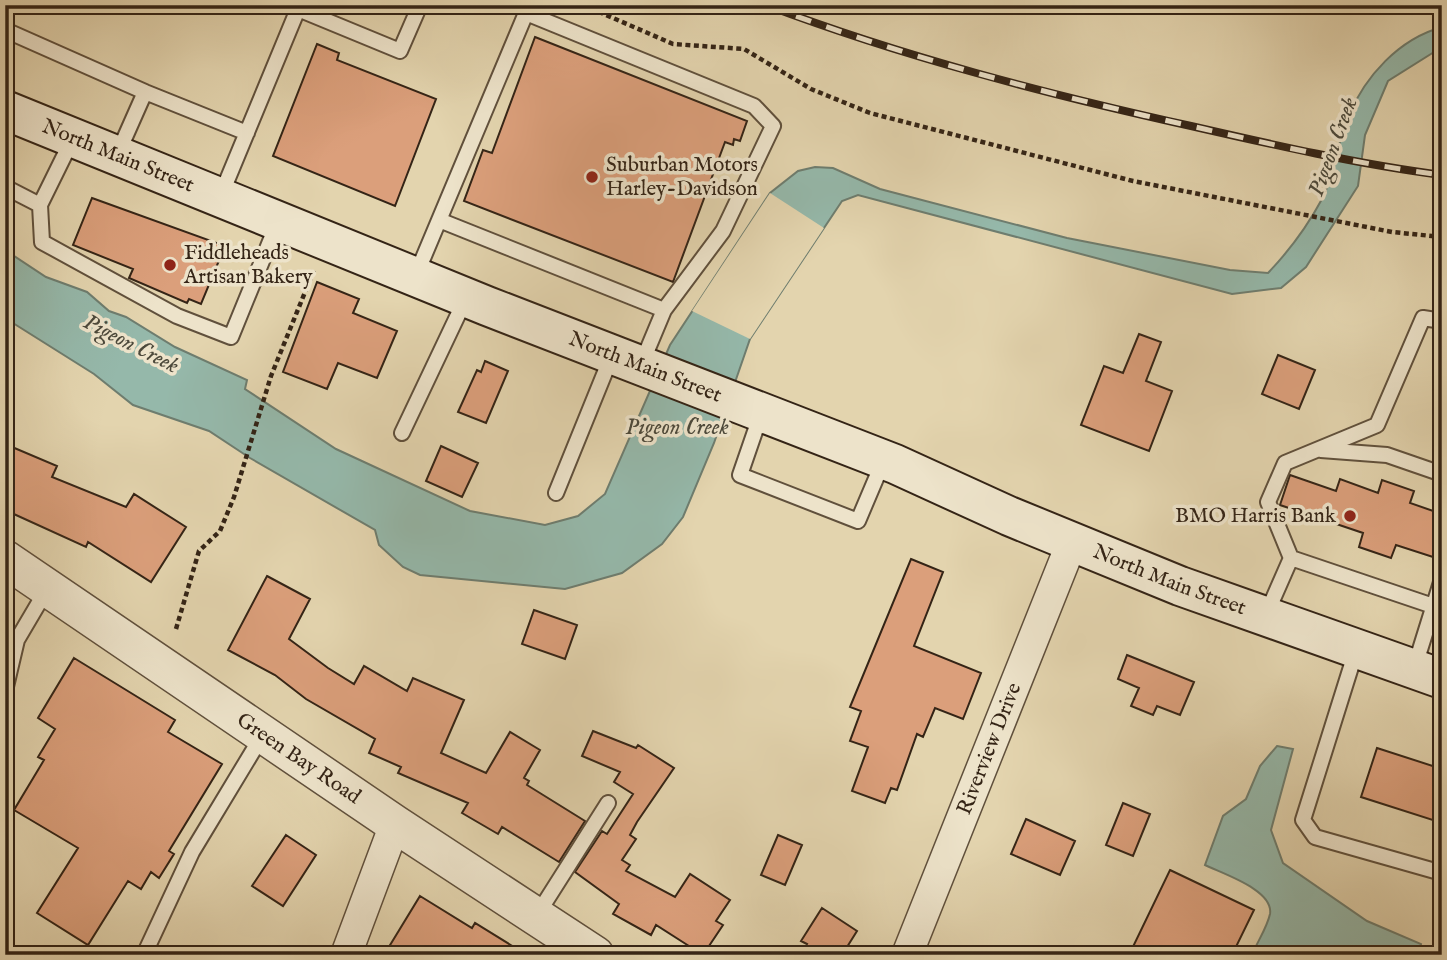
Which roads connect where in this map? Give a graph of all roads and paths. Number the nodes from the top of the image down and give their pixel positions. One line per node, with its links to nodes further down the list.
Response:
1 (420, 5): 6 (lane)
2 (583, 5): 14 (path)
3 (5, 30): 4 (lane)
4 (145, 92): 6 (lane); 8 (lane)
5 (5, 110): 7 (main road, North Main Street)
6 (247, 133): 10 (lane)
7 (73, 137): 8 (main road, North Main Street); 11 (lane)
8 (117, 155): 10 (main road, North Main Street)
9 (5, 187): 11 (lane)
10 (220, 197): 12 (main road, North Main Street)
11 (40, 205): 12 (lane)
12 (278, 220): 15 (main road, North Main Street)
13 (439, 220): 16 (lane); 18 (lane); 18 (lane)
14 (1442, 237)
15 (326, 240): 16 (main road, North Main Street); 34 (path)
16 (415, 277): 17 (main road, North Main Street)
17 (466, 297): 20 (main road, North Main Street); 22 (lane)
18 (664, 310): 20 (lane)
19 (1442, 321): 23 (lane)
20 (627, 359): 21 (main road, North Main Street); 26 (lane)
21 (747, 406): 24 (main road, North Main Street); 24 (lane)
22 (402, 433)
23 (1318, 450): 25 (lane); 28 (lane)
24 (884, 459): 27 (main road, North Main Street)
25 (1442, 474)
26 (556, 493)
27 (1072, 542): 33 (main road, North Main Street); 46 (street, Riverview Drive)
28 (1291, 558): 32 (lane); 33 (lane)
29 (5, 559): 31 (street, Green Bay Road)
30 (1442, 579): 32 (lane)
31 (48, 588): 37 (lane); 38 (street, Green Bay Road)
32 (1438, 607): 36 (lane)
33 (1265, 618): 35 (main road, North Main Street)
34 (176, 629)
35 (1356, 650): 36 (main road, North Main Street); 41 (lane)
36 (1427, 674)
37 (5, 691)
38 (263, 734): 40 (street, Green Bay Road); 43 (lane)
39 (608, 803): 42 (lane)
40 (396, 824): 42 (street, Green Bay Road); 44 (street)
41 (1442, 873)
42 (551, 931): 45 (street, Green Bay Road)
43 (144, 955)
44 (346, 955)
45 (595, 955)
46 (907, 955)

